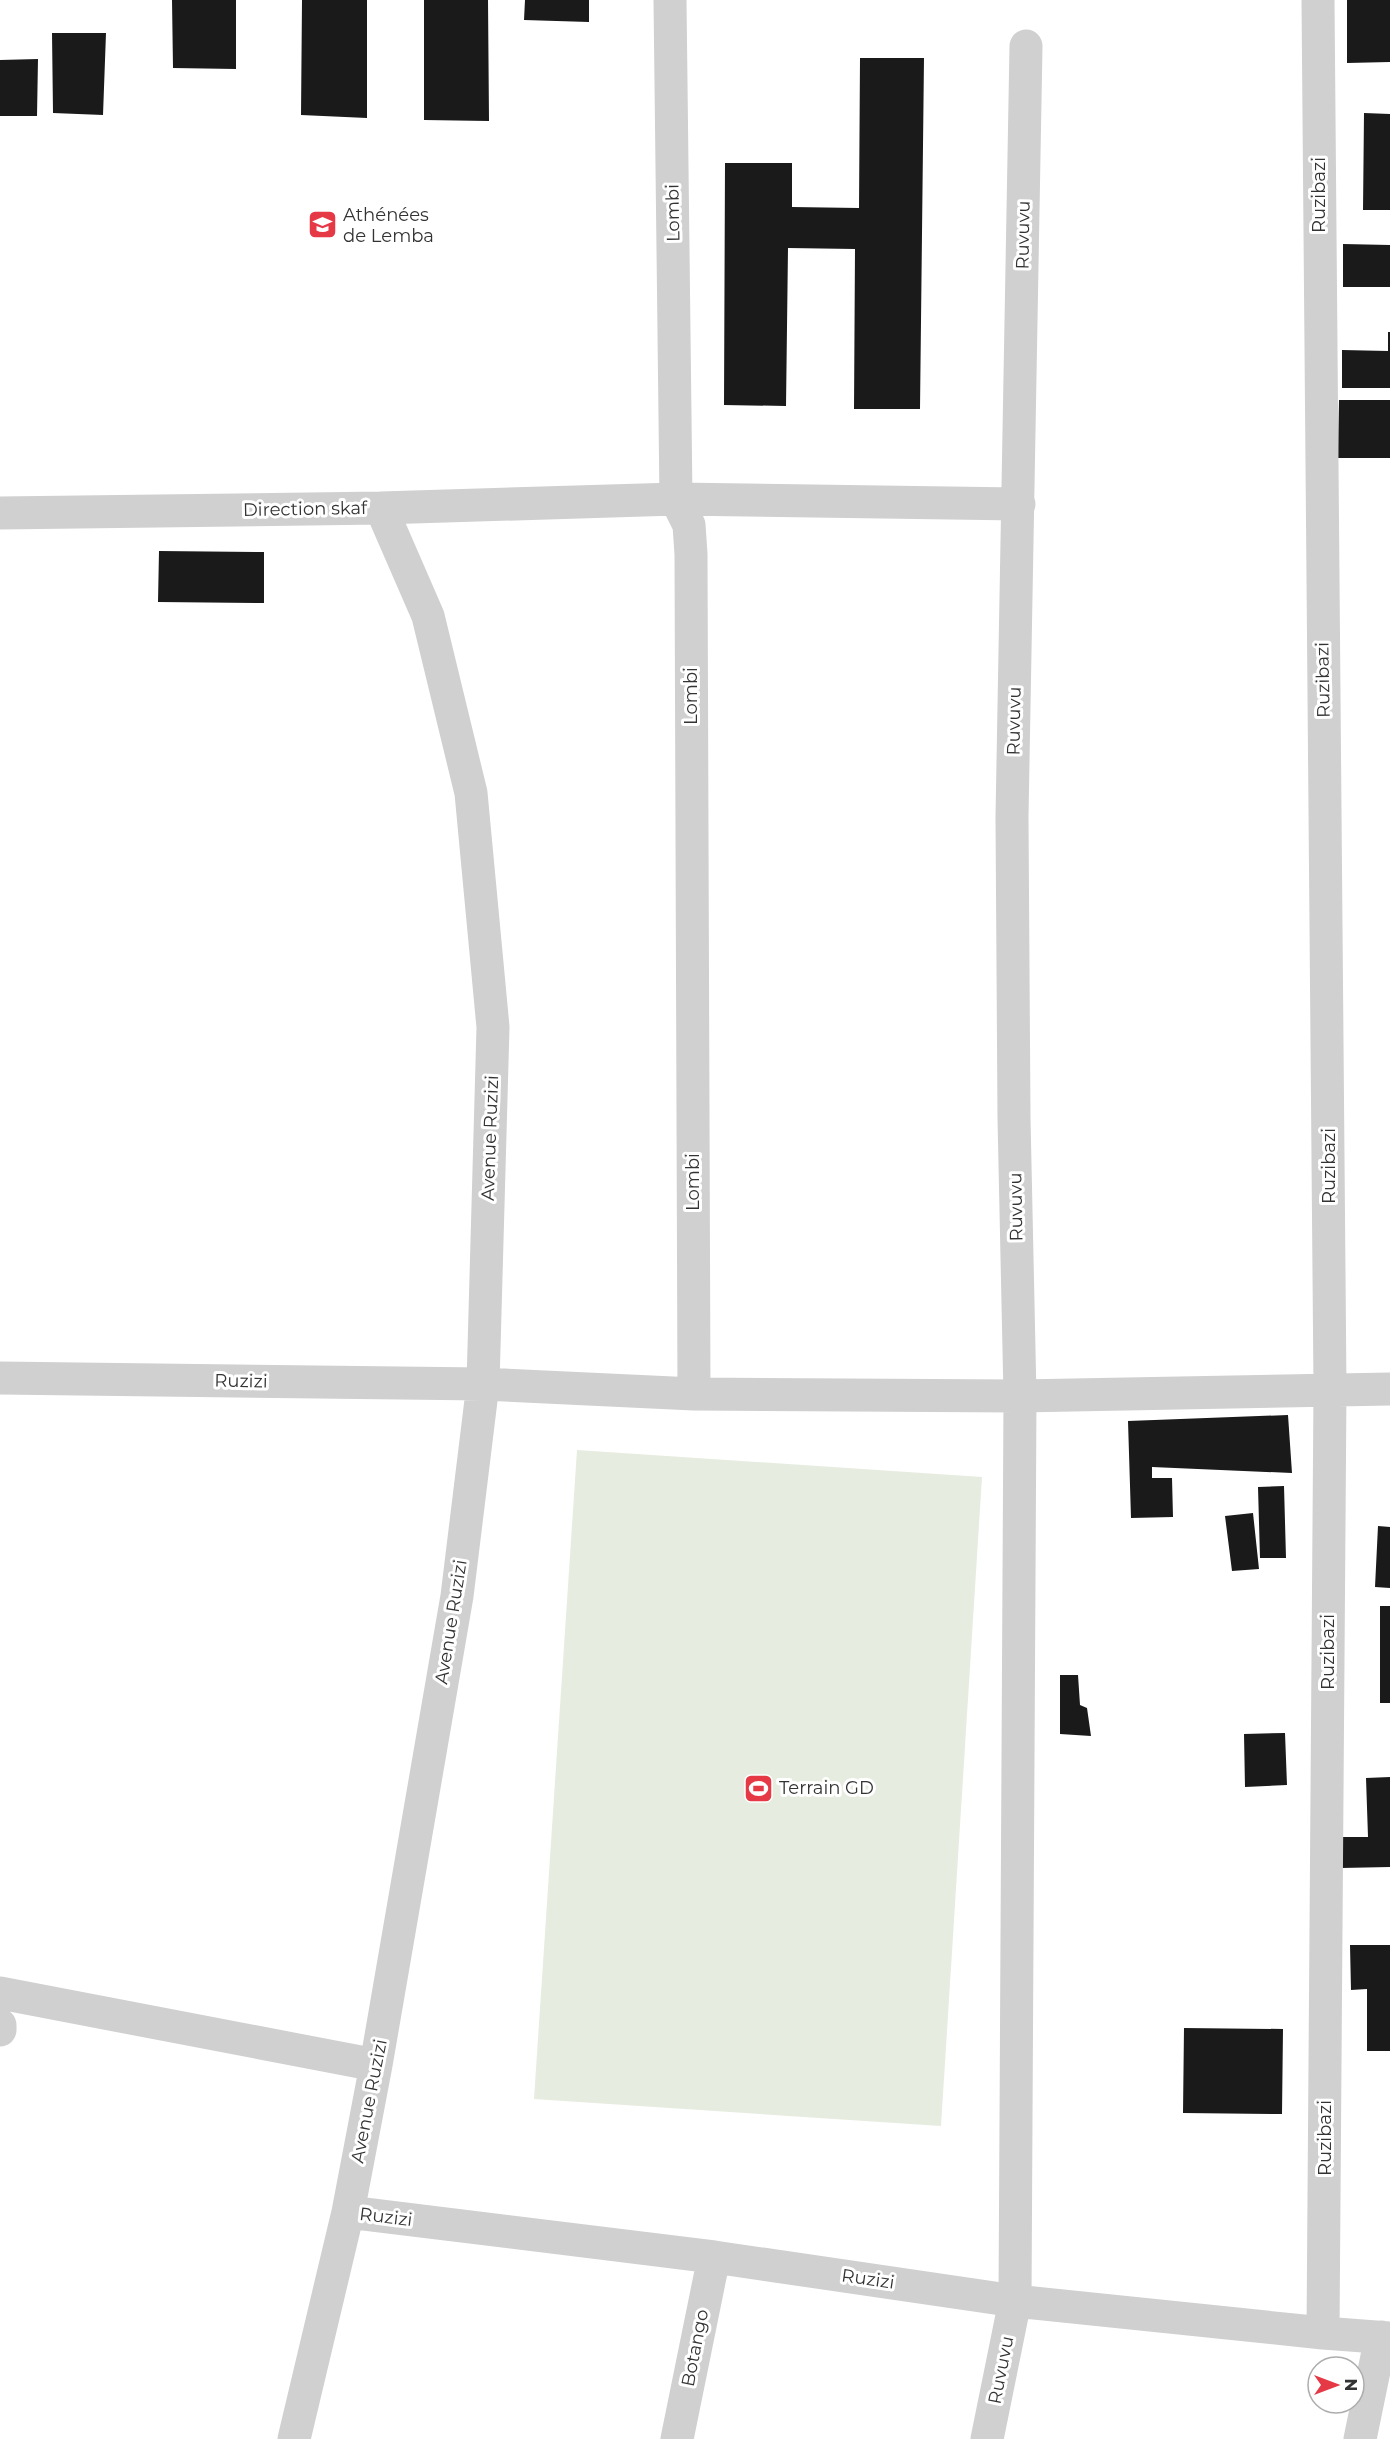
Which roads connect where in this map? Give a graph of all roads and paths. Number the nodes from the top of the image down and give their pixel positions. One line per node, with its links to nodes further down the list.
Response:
1 (670, 0): 4 (street, Lombi)
2 (1318, 0): 11 (street, Ruzibazi)
3 (1026, 46): 5 (street, Ruvuvu)
4 (676, 499): 5 (street); 6 (street); 13 (street, Lombi)
5 (1019, 504): 14 (street, Ruvuvu)
6 (381, 508): 7 (street, Direction skaf); 8 (street, Direction skaf)
7 (0, 513)
8 (471, 793): 10 (street, Avenue Ruzizi)
9 (0, 1378): 10 (street, Ruzizi)
10 (483, 1384): 13 (street, Ruzizi); 18 (street, Avenue Ruzizi)
11 (1330, 1389): 12 (street, Ruzizi); 14 (street, Ruzizi); 22 (street, Ruzibazi)
12 (1390, 1389)
13 (694, 1394): 14 (street, Ruzizi)
14 (1020, 1396): 21 (street, Ruvuvu)
15 (0, 1993): 18 (street)
16 (0, 2025): 17 (street)
17 (0, 2030)
18 (376, 2065): 19 (street, Avenue Ruzizi)
19 (348, 2212): 20 (street, Ruzizi); 24 (street, Avenue Ruzizi)
20 (714, 2257): 21 (street, Ruzizi); 25 (street, Botango)
21 (1015, 2301): 22 (street, Ruzizi); 26 (street, Ruvuvu)
22 (1323, 2333): 23 (street, Ruzizi)
23 (1386, 2338): 27 (street)
24 (294, 2439)
25 (677, 2439)
26 (987, 2439)
27 (1360, 2439)

